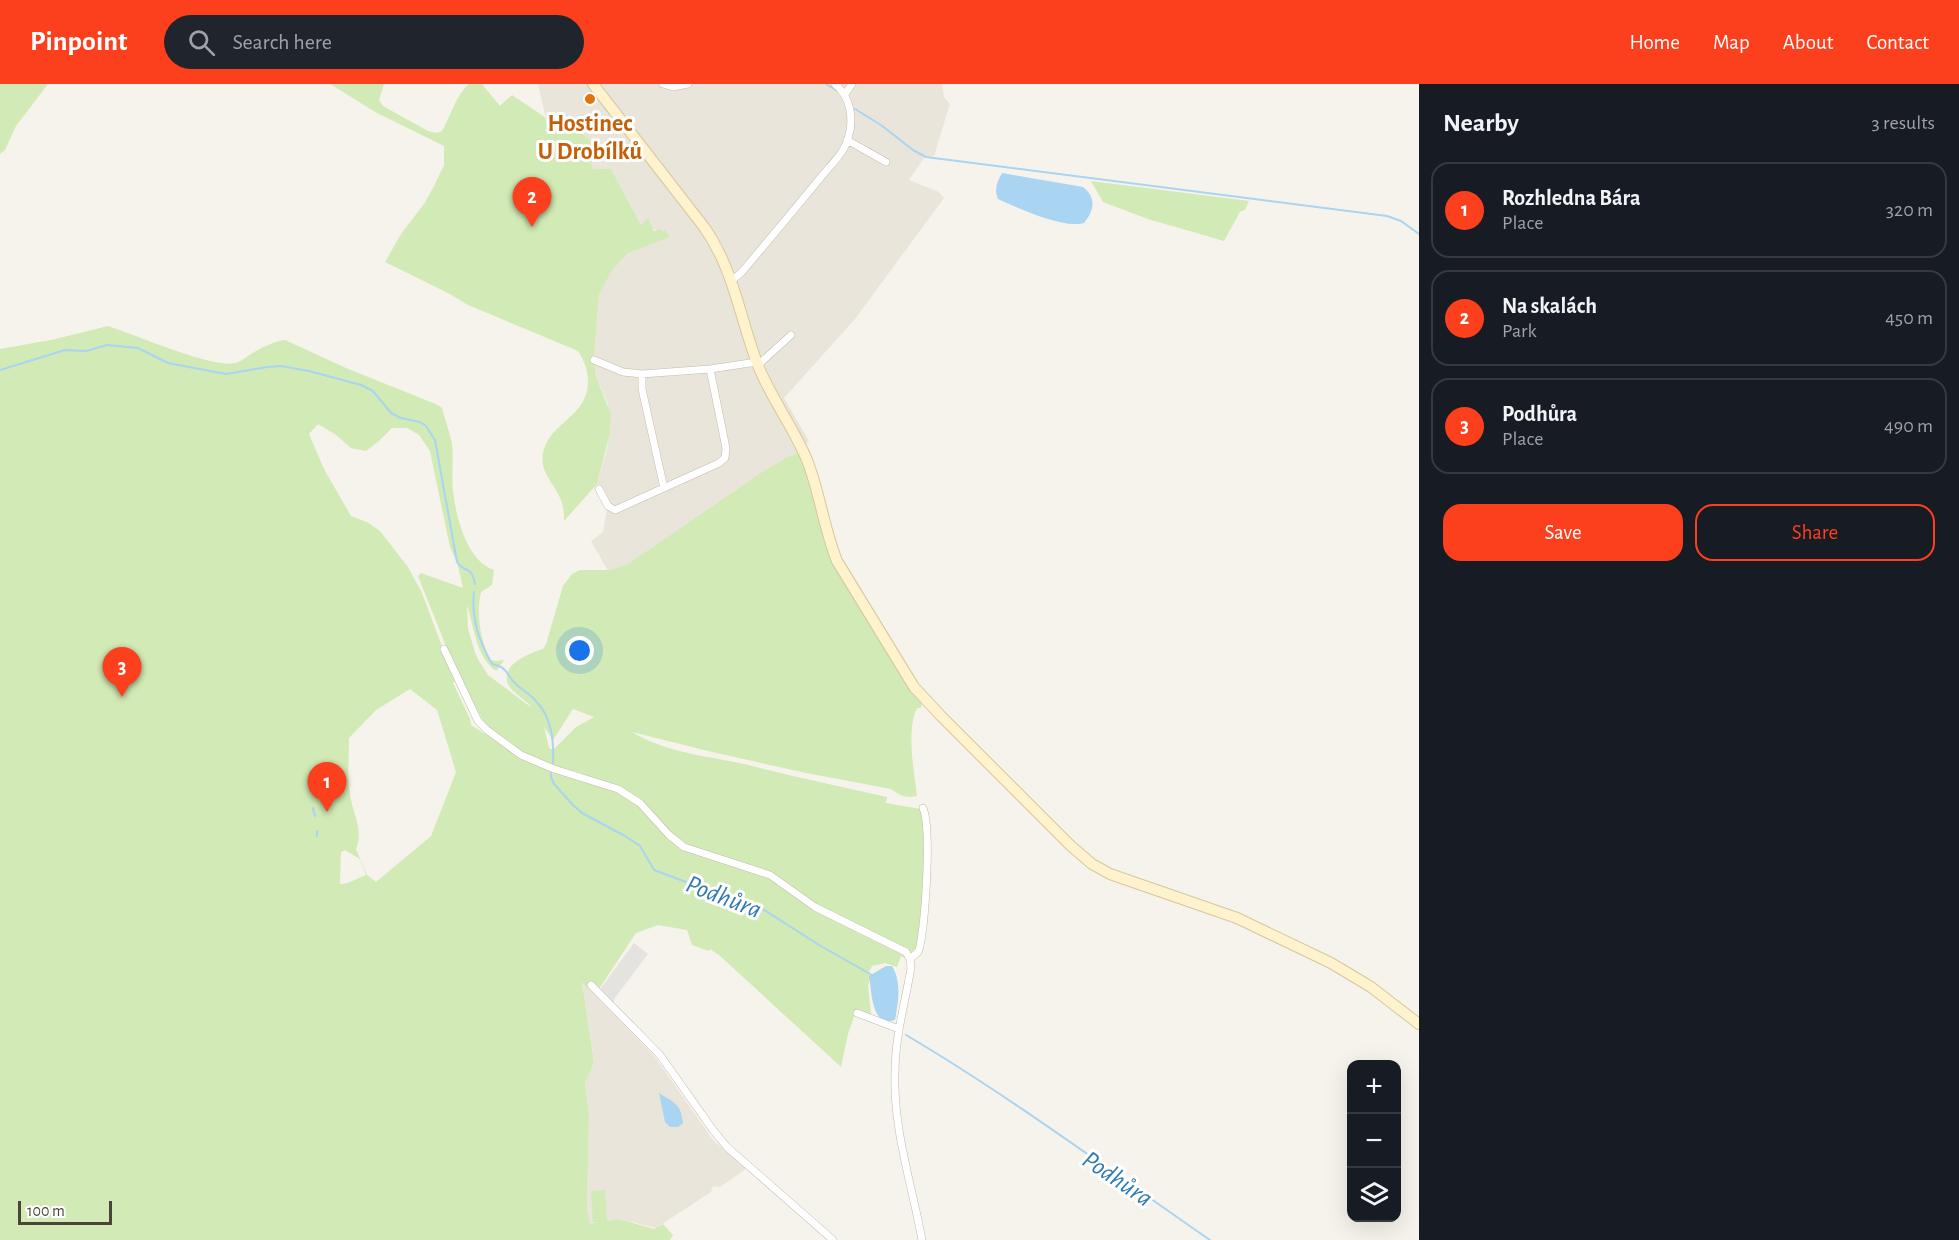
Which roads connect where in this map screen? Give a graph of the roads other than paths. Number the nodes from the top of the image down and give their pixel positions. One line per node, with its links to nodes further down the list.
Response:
1 (593, 84): 9 (main road)
2 (663, 84): 3 (street)
3 (688, 84)
4 (835, 84): 6 (street)
5 (852, 84): 6 (street)
6 (845, 94): 7 (street)
7 (847, 140): 8 (street); 9 (street)
8 (886, 162)
9 (731, 281): 12 (main road)
10 (791, 335): 12 (street)
11 (594, 360): 14 (street)
12 (758, 363): 13 (street); 22 (main road)
13 (710, 369): 14 (street); 15 (street)
14 (642, 375): 15 (street)
15 (664, 488): 16 (street)
16 (599, 489)
17 (444, 649): 19 (street)
18 (922, 808): 19 (street)
19 (910, 959): 23 (street)
20 (591, 985): 24 (street)
21 (857, 1013): 23 (street)
22 (1419, 1024)
23 (899, 1029): 25 (street)
24 (833, 1240)
25 (922, 1240)

